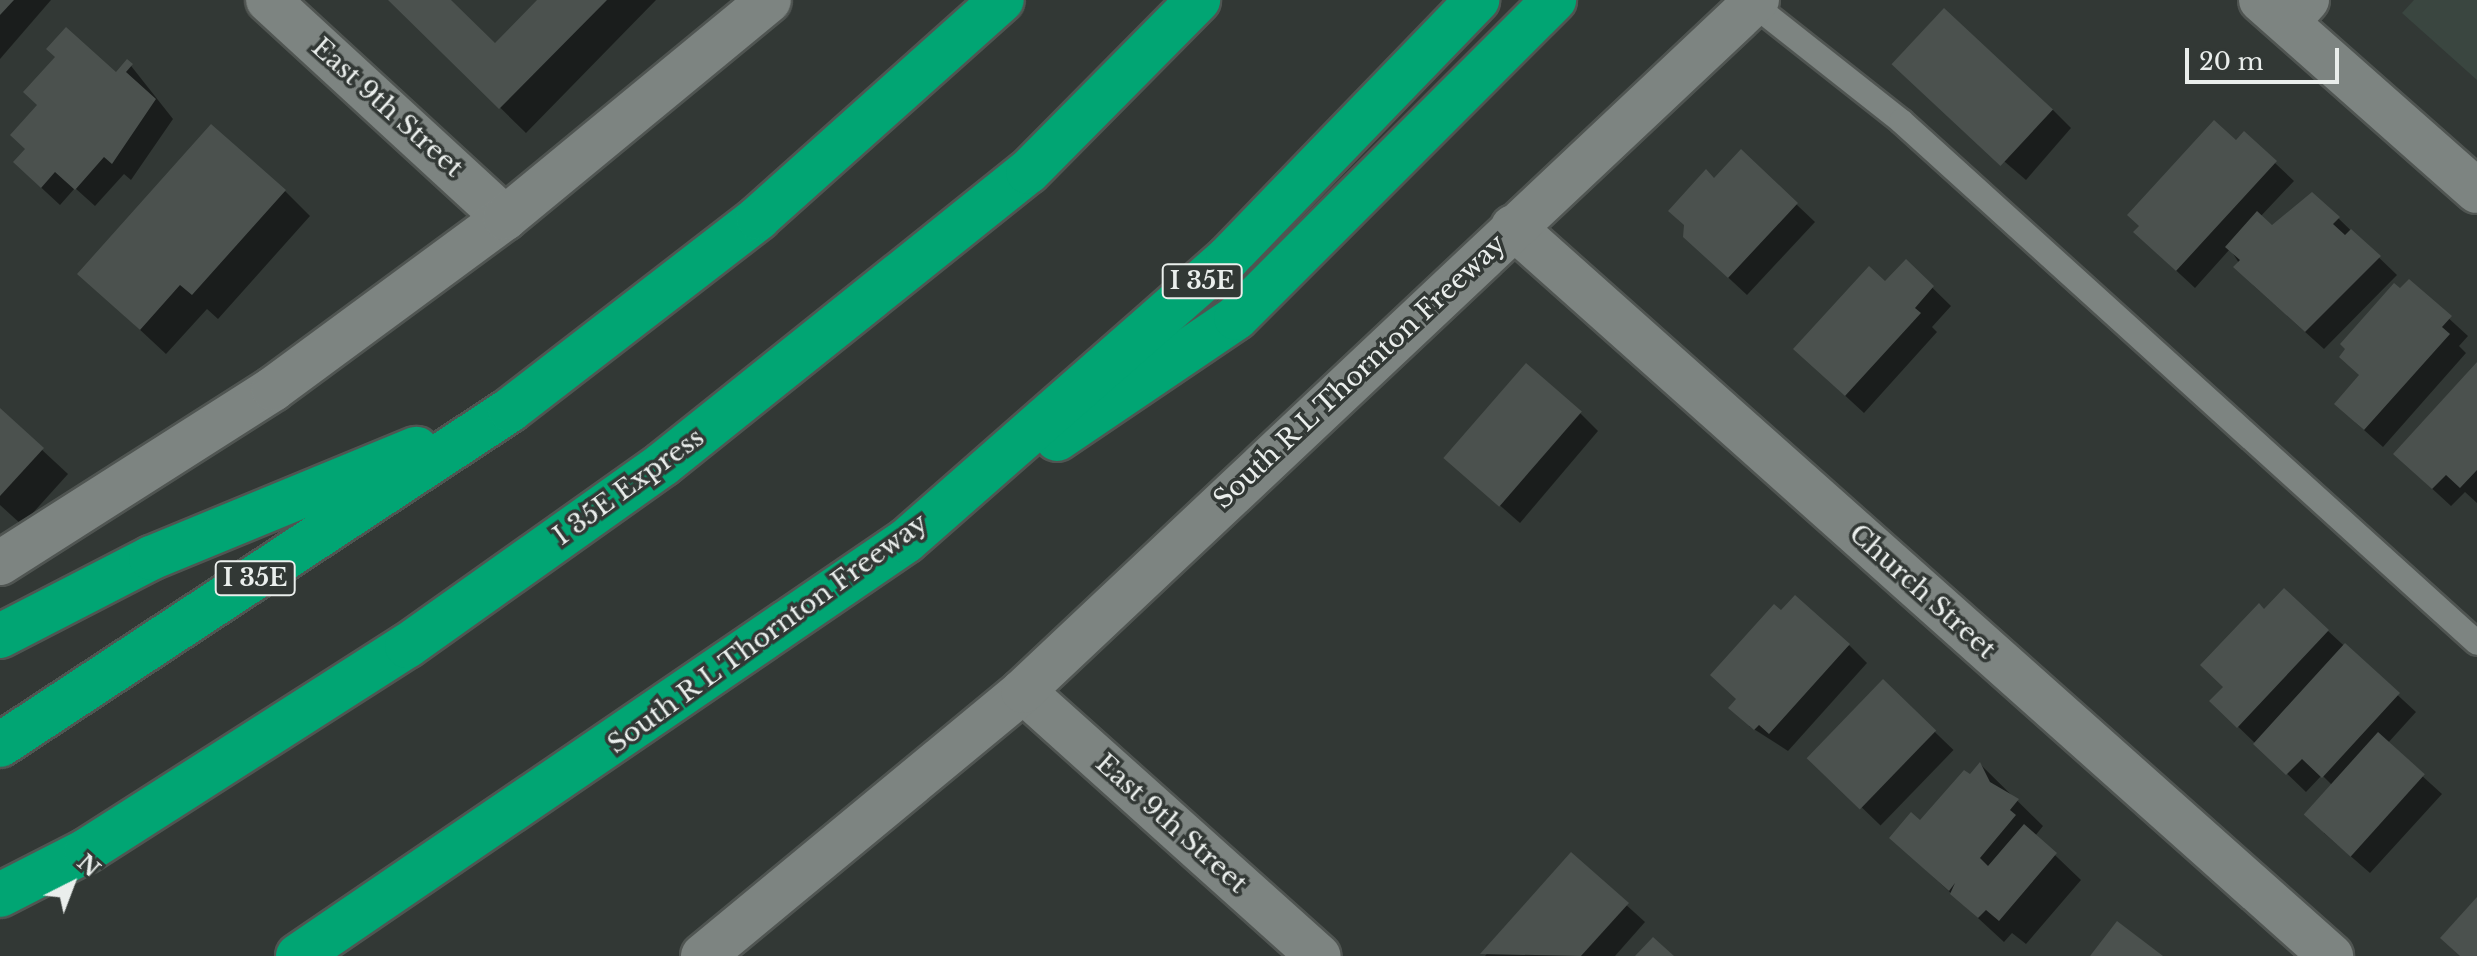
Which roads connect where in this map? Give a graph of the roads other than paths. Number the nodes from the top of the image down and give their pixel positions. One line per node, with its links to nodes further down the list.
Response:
1 (268, 0): 10 (main road, East 9th Street)
2 (769, 0): 10 (main road)
3 (1002, 0): 12 (highway, I 35E)
4 (1198, 0): 19 (highway, I 35E Express)
5 (1477, 0): 13 (highway, South R L Thornton Freeway / I 35E)
6 (1554, 0): 13 (highway)
7 (1755, 1): 11 (main road, South R L Thornton Freeway); 16 (lane)
8 (2285, 7): 9 (main road)
9 (2477, 191)
10 (505, 218): 14 (main road)
11 (1513, 227): 17 (main road, South R L Thornton Freeway); 23 (main road, Church Street)
12 (510, 410): 15 (highway); 18 (highway, I 35E)
13 (906, 541): 20 (highway, South R L Thornton Freeway / I 35E)
14 (0, 563)
15 (0, 636)
16 (2477, 643)
17 (1023, 691): 21 (main road, South R L Thornton Freeway); 22 (main road, East 9th Street)
18 (0, 745)
19 (0, 895)
20 (298, 956)
21 (703, 956)
22 (1318, 956)
23 (2331, 956)

